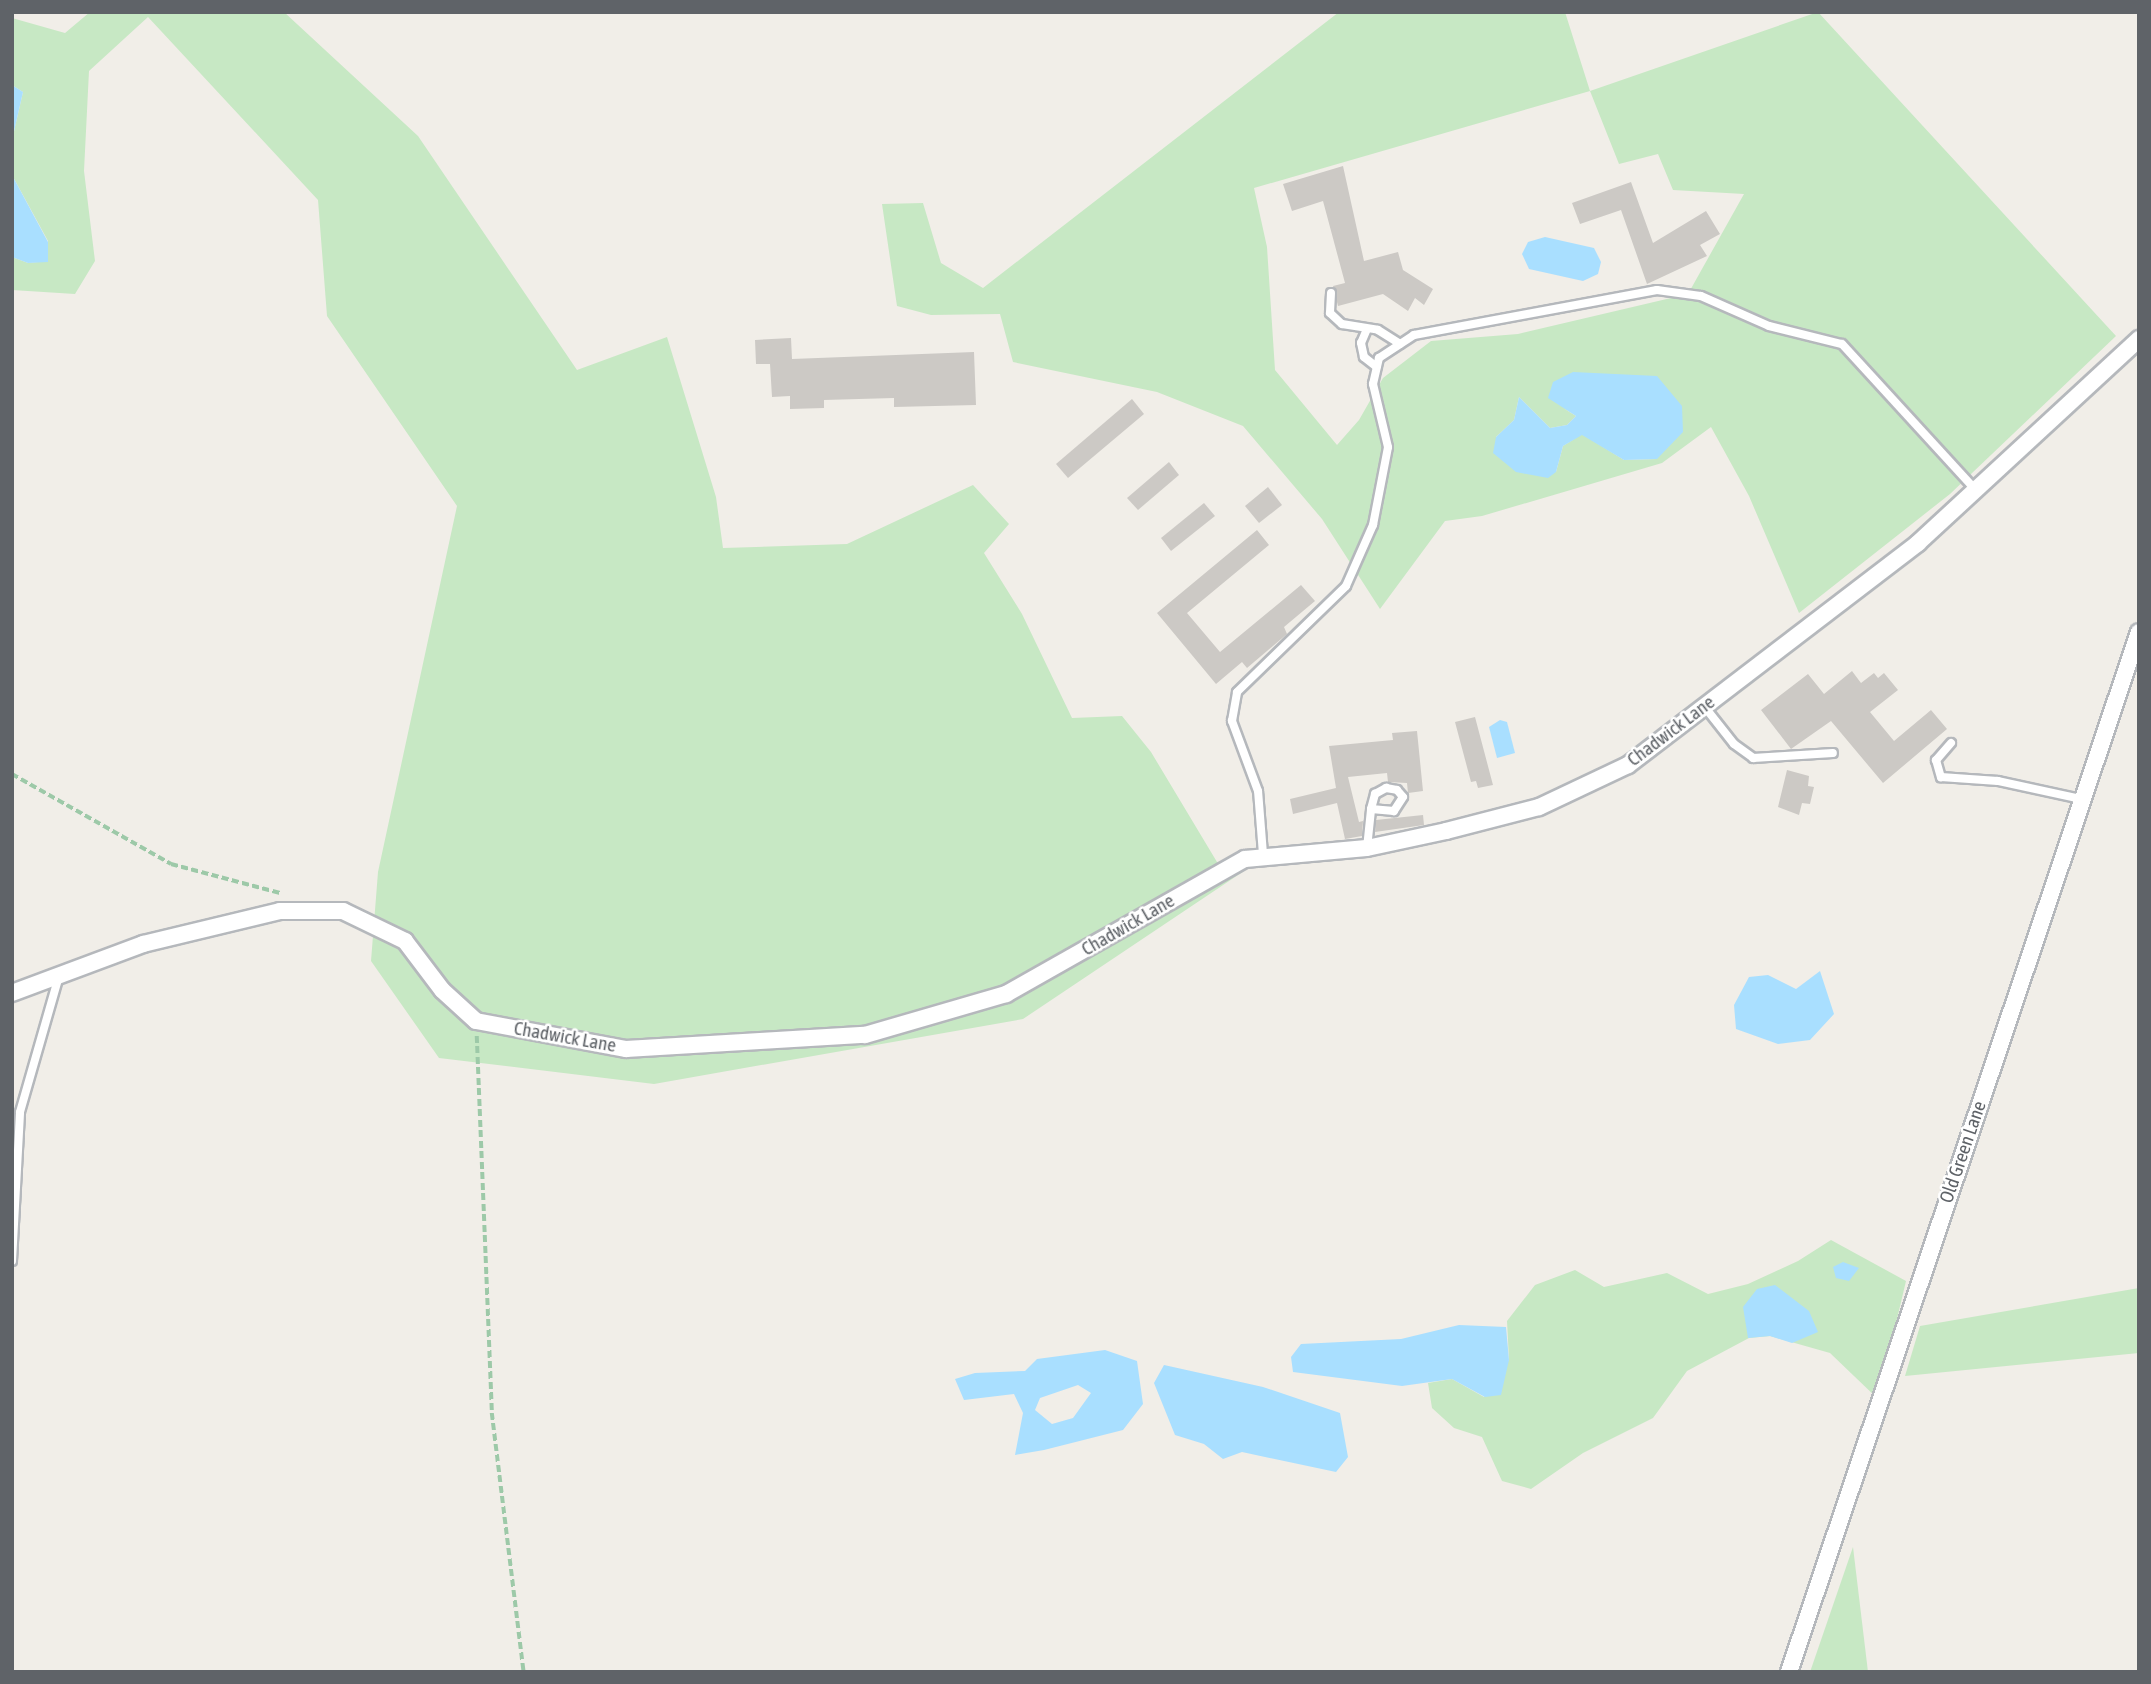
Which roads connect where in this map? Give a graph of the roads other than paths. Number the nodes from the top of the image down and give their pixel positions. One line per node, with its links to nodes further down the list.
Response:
1 (1331, 293): 2 (lane)
2 (1367, 329): 4 (lane); 5 (lane)
3 (2139, 339): 6 (street, Chadwick Lane)
4 (1400, 344): 5 (lane); 6 (lane)
5 (1377, 367): 14 (lane)
6 (1975, 489): 8 (street, Chadwick Lane)
7 (2139, 632): 11 (street, Old Green Lane)
8 (1704, 706): 10 (lane); 13 (street, Chadwick Lane)
9 (1951, 743): 11 (lane)
10 (1833, 753)
11 (2081, 799): 18 (street, Old Green Lane)
12 (1371, 809): 13 (lane)
13 (1367, 848): 14 (street, Chadwick Lane)
14 (1263, 854): 15 (street, Chadwick Lane)
15 (59, 976): 16 (street); 17 (lane)
16 (12, 993)
17 (12, 1261)
18 (1789, 1672)

